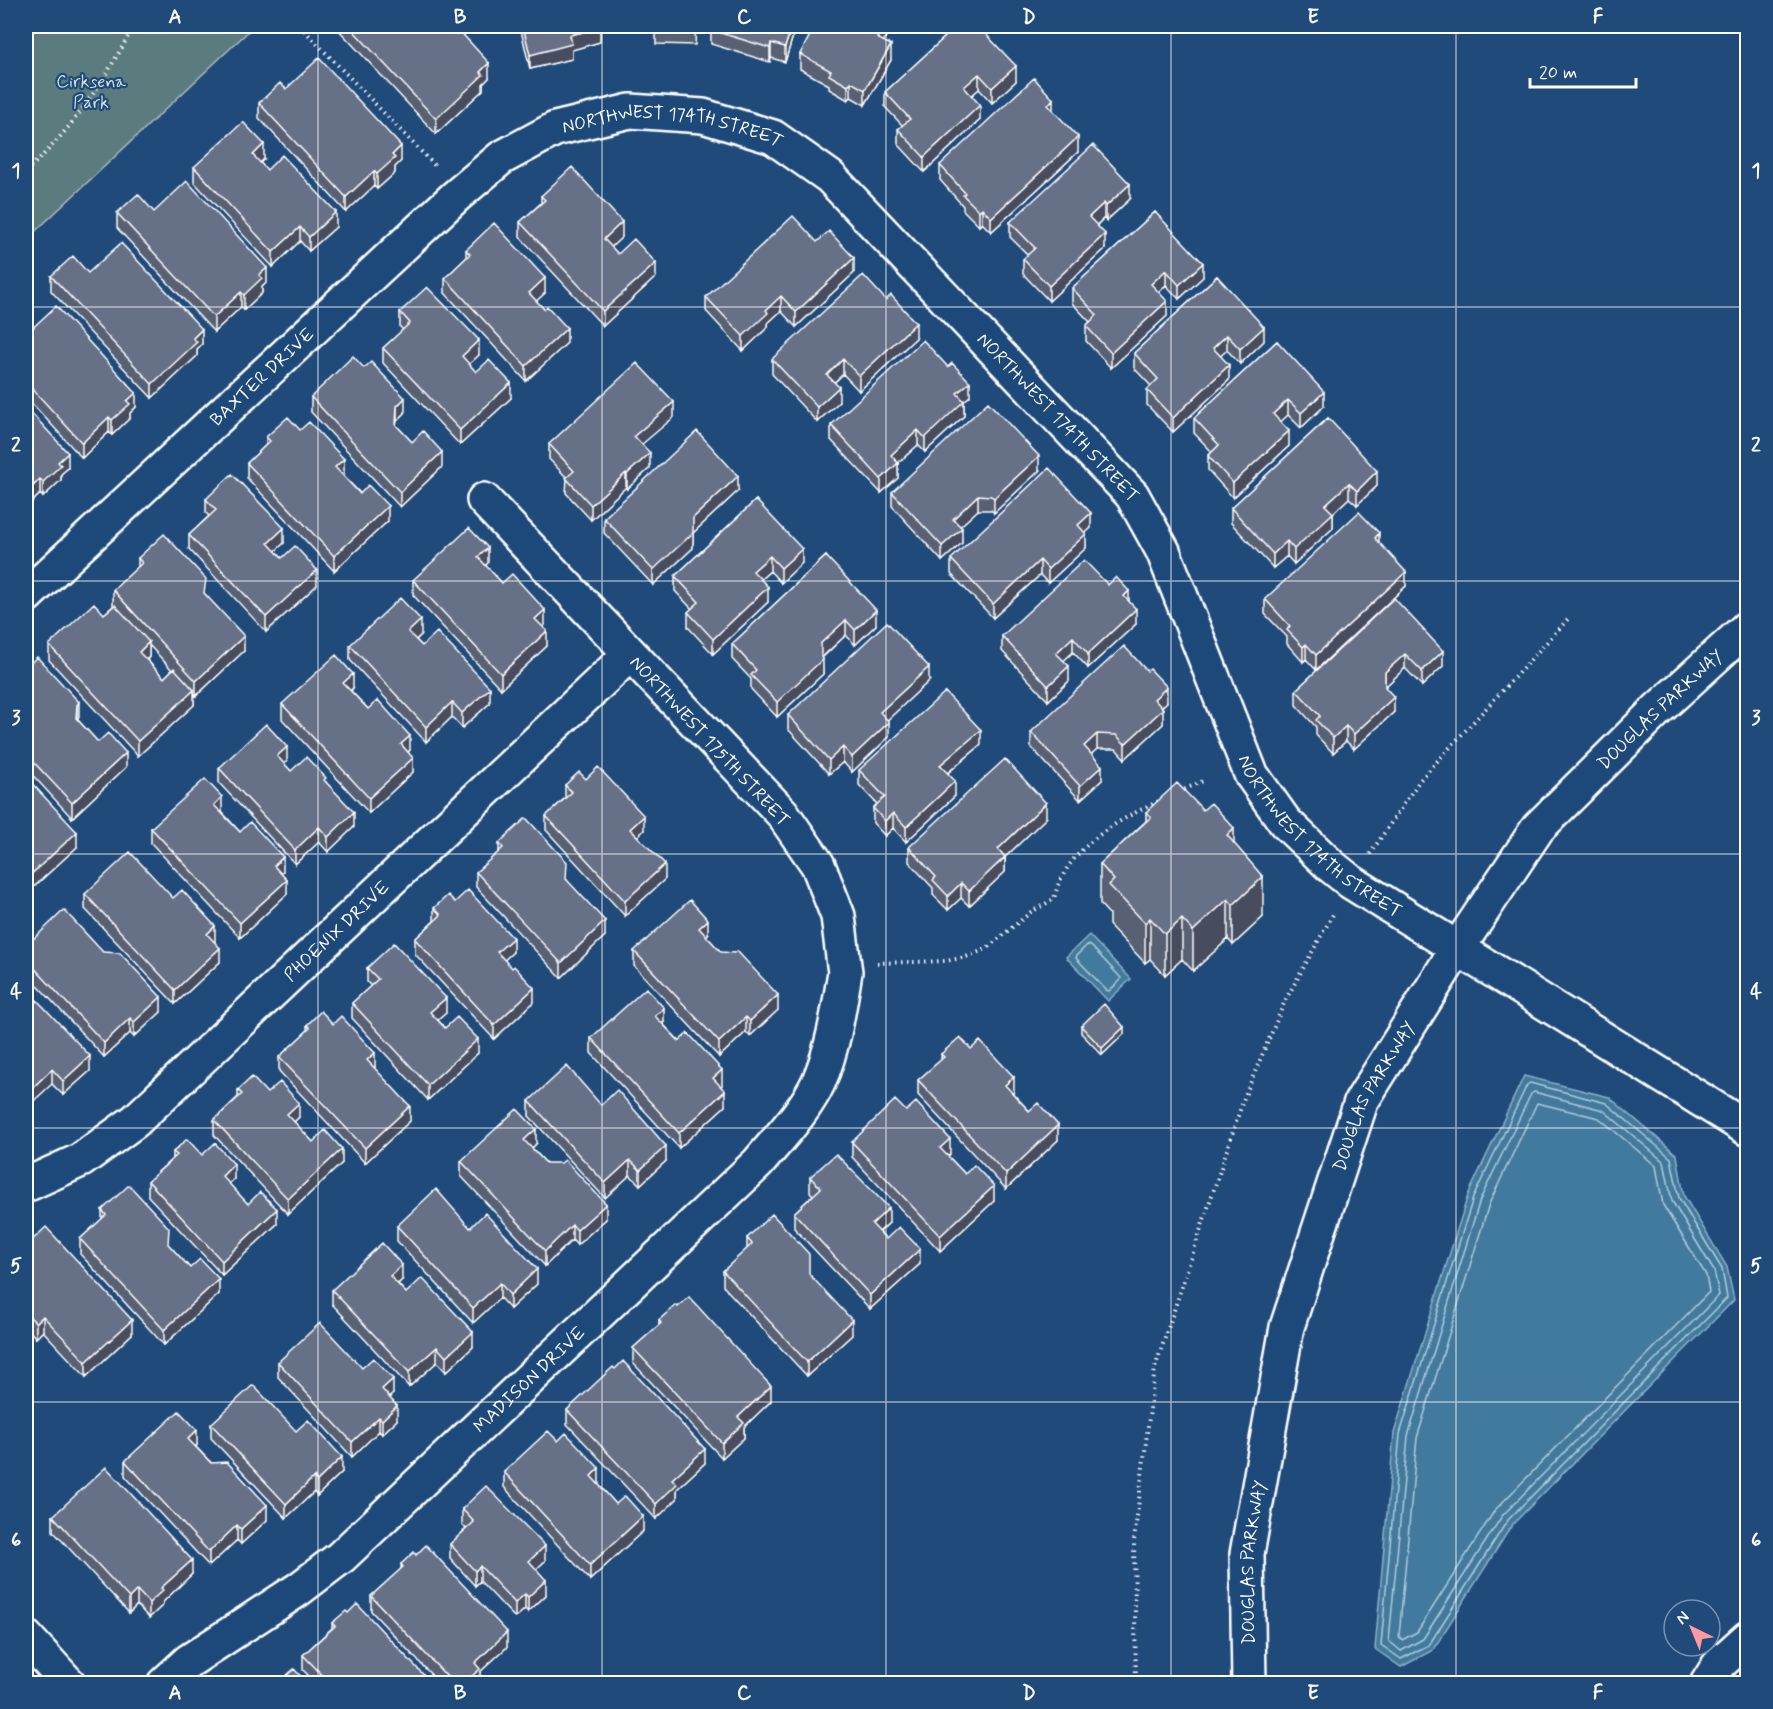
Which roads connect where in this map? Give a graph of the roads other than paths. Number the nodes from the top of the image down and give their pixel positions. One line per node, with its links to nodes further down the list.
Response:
1 (501, 158): 3 (street, BAXTER DRIVE); 6 (street, NORTHWEST 174TH STREET)
2 (484, 500): 5 (street, NORTHWEST 175TH STREET)
3 (26, 596)
4 (1748, 627): 6 (street, DOUGLAS PARKWAY)
5 (630, 654): 7 (street, NORTHWEST 175TH STREET); 9 (street, PHOENIX DRIVE)
6 (1457, 949): 8 (street, NORTHWEST 174TH STREET); 14 (street, DOUGLAS PARKWAY)
7 (837, 1025): 13 (street, MADISON DRIVE)
8 (1748, 1129)
9 (26, 1185)
10 (26, 1637): 12 (street)
11 (1748, 1638): 15 (street)
12 (69, 1683)
13 (164, 1683)
14 (1250, 1683)
15 (1707, 1683)

